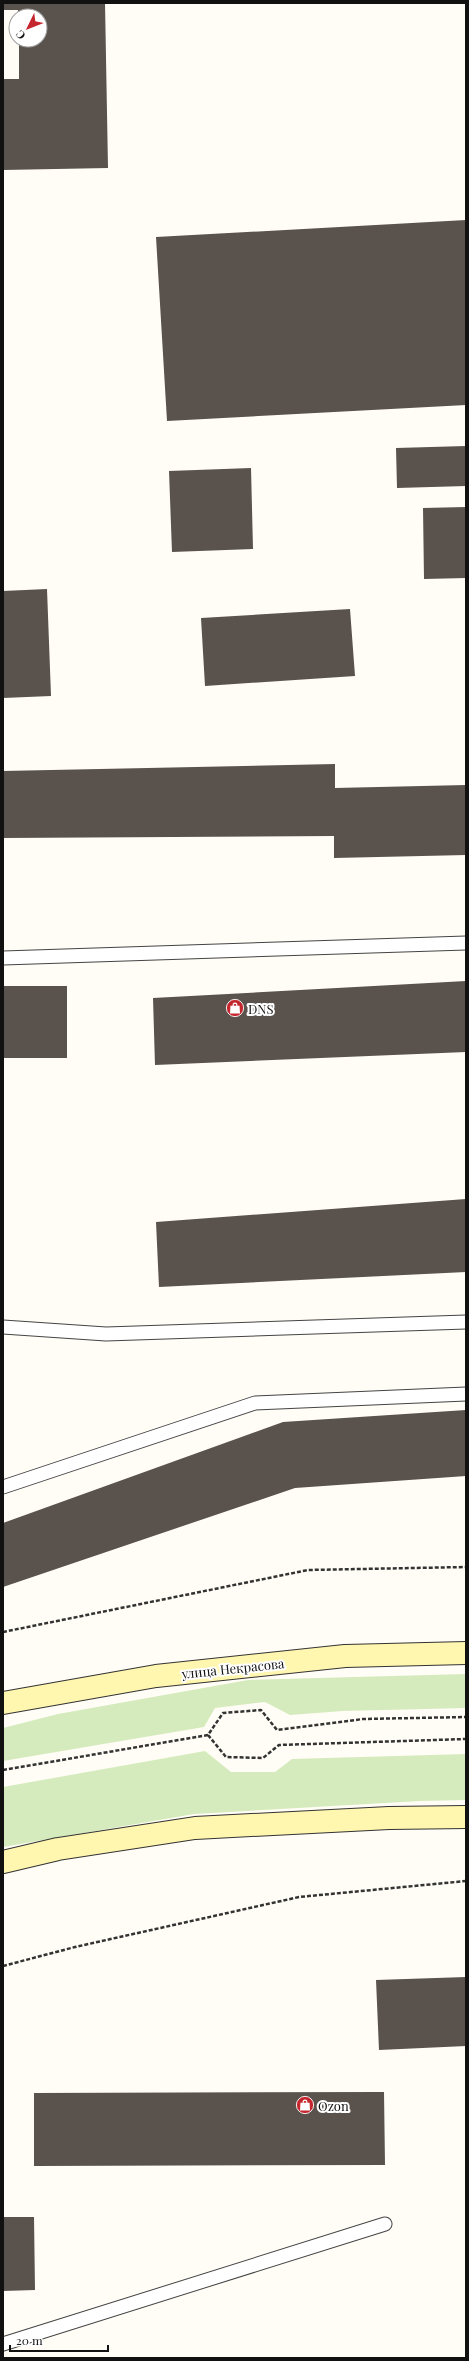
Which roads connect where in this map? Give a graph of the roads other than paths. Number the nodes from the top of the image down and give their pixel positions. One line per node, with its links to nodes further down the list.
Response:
1 (466, 943): 2 (lane)
2 (3, 958)
3 (466, 1322): 4 (lane)
4 (3, 1327)
5 (466, 1394): 6 (lane)
6 (3, 1487)
7 (466, 1653): 8 (main road, улица Некрасова)
8 (3, 1703)
9 (466, 1817): 10 (main road)
10 (3, 1862)
11 (385, 2224): 12 (lane)
12 (3, 2344)

